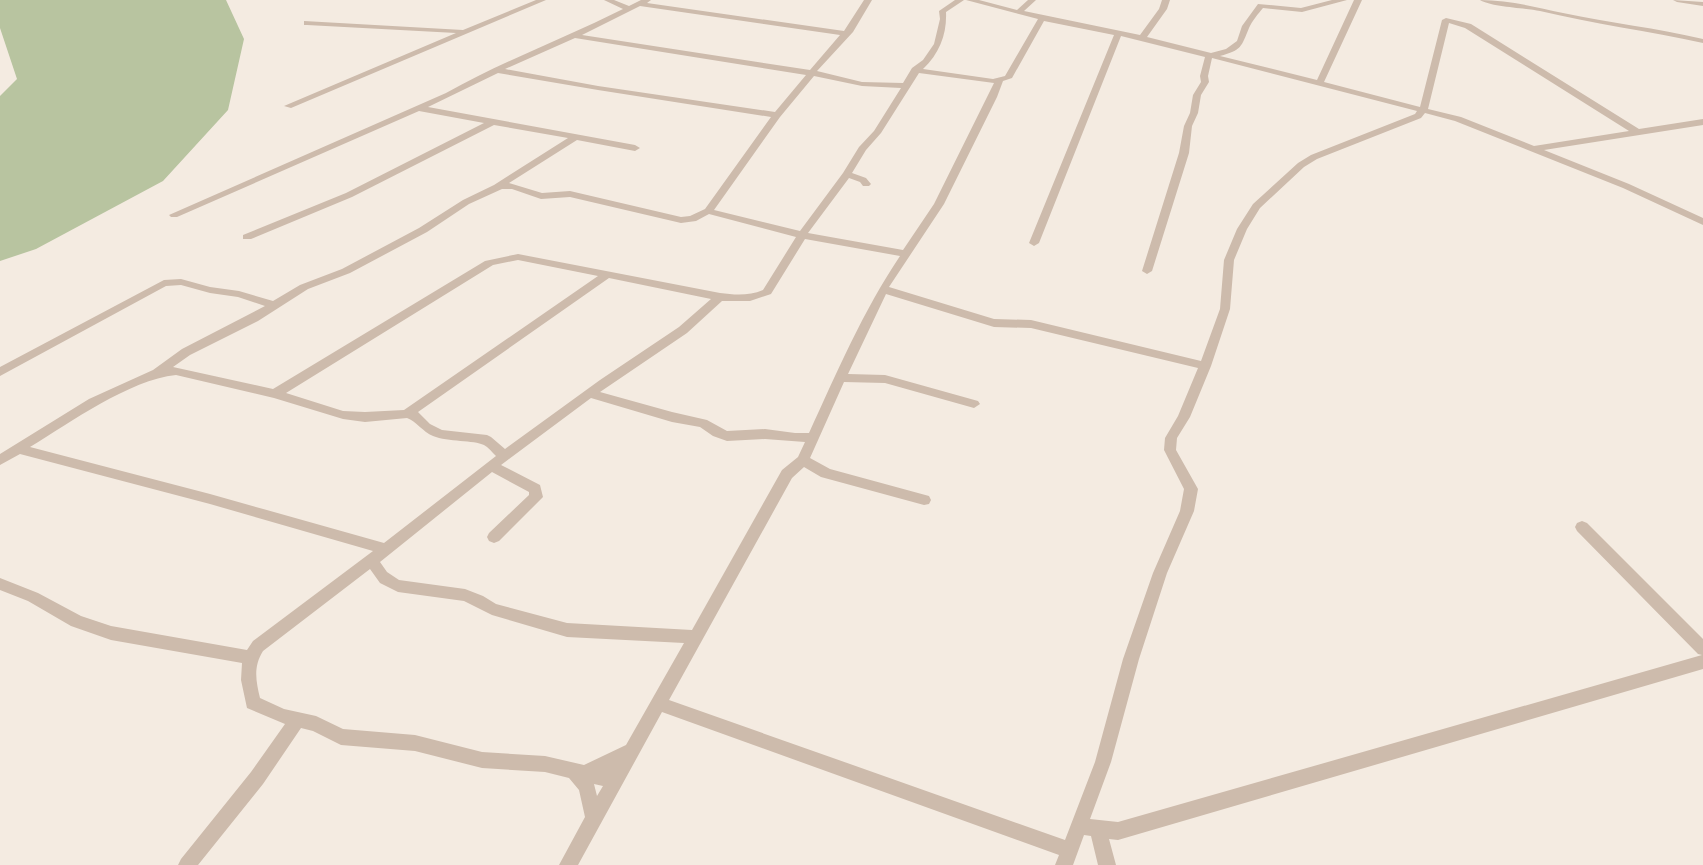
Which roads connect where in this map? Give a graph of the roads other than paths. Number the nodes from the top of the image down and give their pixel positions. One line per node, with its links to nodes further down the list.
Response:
1 (542, 0): 20 (street)
2 (608, 0): 15 (street)
3 (648, 0): 15 (street)
4 (868, 0): 22 (street)
5 (960, 0): 28 (street)
6 (970, 0): 17 (street)
7 (1032, 0): 17 (street)
8 (1166, 0): 24 (street)
9 (1266, 0): 16 (street)
10 (1343, 0): 16 (street)
11 (1358, 0): 31 (street)
12 (1484, 0): 25 (street)
13 (1677, 0): 14 (street)
14 (1703, 4)
15 (634, 6): 22 (street); 23 (street)
16 (1302, 10): 26 (street)
17 (1020, 11): 18 (street)
18 (1042, 18): 21 (street); 30 (street)
19 (307, 24): 20 (street)
20 (465, 32): 33 (street)
21 (1118, 33): 24 (street); 51 (street)
22 (846, 34): 29 (street)
23 (574, 36): 27 (street); 29 (street)
24 (1142, 38): 26 (street)
25 (1703, 41)
26 (1209, 56): 31 (street); 53 (street)
27 (497, 70): 34 (street); 36 (street)
28 (916, 70): 30 (street); 32 (street)
29 (813, 74): 32 (street); 36 (street)
30 (999, 81): 52 (street)
31 (1320, 83): 35 (street)
32 (906, 86): 43 (street)
33 (288, 106)
34 (417, 108): 37 (street); 47 (street)
35 (1424, 109): 39 (street); 42 (street); 58 (street)
36 (778, 115): 46 (street)
37 (492, 122): 40 (street); 50 (street)
38 (1703, 122): 39 (street)
39 (1637, 132): 42 (street)
40 (576, 137): 41 (street); 45 (street)
41 (635, 148)
42 (1533, 149): 48 (street)
43 (847, 174): 44 (street); 49 (street)
44 (866, 184)
45 (494, 188): 46 (street); 57 (street)
46 (708, 212): 49 (street)
47 (174, 215)
48 (1703, 222)
49 (802, 235): 52 (street); 56 (street)
50 (247, 237)
51 (1034, 243)
52 (906, 254): 55 (street)
53 (1147, 271)
54 (605, 276): 56 (street); 62 (street); 65 (street)
55 (883, 289): 58 (street); 61 (street)
56 (720, 298): 63 (street)
57 (272, 305): 59 (street); 60 (street)
58 (1205, 366): 88 (street)
59 (0, 372)
60 (157, 373): 62 (street); 67 (street)
61 (840, 378): 64 (street); 66 (street)
62 (275, 394): 65 (street)
63 (591, 394): 66 (street); 68 (street)
64 (974, 404)
65 (407, 414): 68 (street)
66 (813, 437): 70 (street)
67 (18, 449): 69 (street); 75 (street)
68 (504, 456): 71 (street)
69 (0, 460)
70 (803, 460): 72 (street); 78 (street)
71 (491, 466): 74 (street); 75 (street)
72 (924, 500)
73 (1582, 527): 79 (street)
74 (494, 537)
75 (386, 549): 76 (street)
76 (372, 560): 78 (street); 80 (street)
77 (0, 584): 80 (street)
78 (695, 638): 82 (street)
79 (1703, 649)
80 (251, 656): 83 (street)
81 (1703, 662): 89 (street)
82 (658, 704): 84 (street); 90 (street)
83 (297, 720): 85 (street); 91 (street)
84 (632, 751): 85 (street); 86 (street)
85 (579, 773): 86 (street); 87 (street)
86 (615, 781): 87 (street)
87 (594, 818): 92 (street)
88 (1079, 826): 89 (street); 90 (street)
89 (1098, 828): 93 (street)
90 (1066, 858)
91 (186, 865)
92 (568, 865)
93 (1107, 865)

